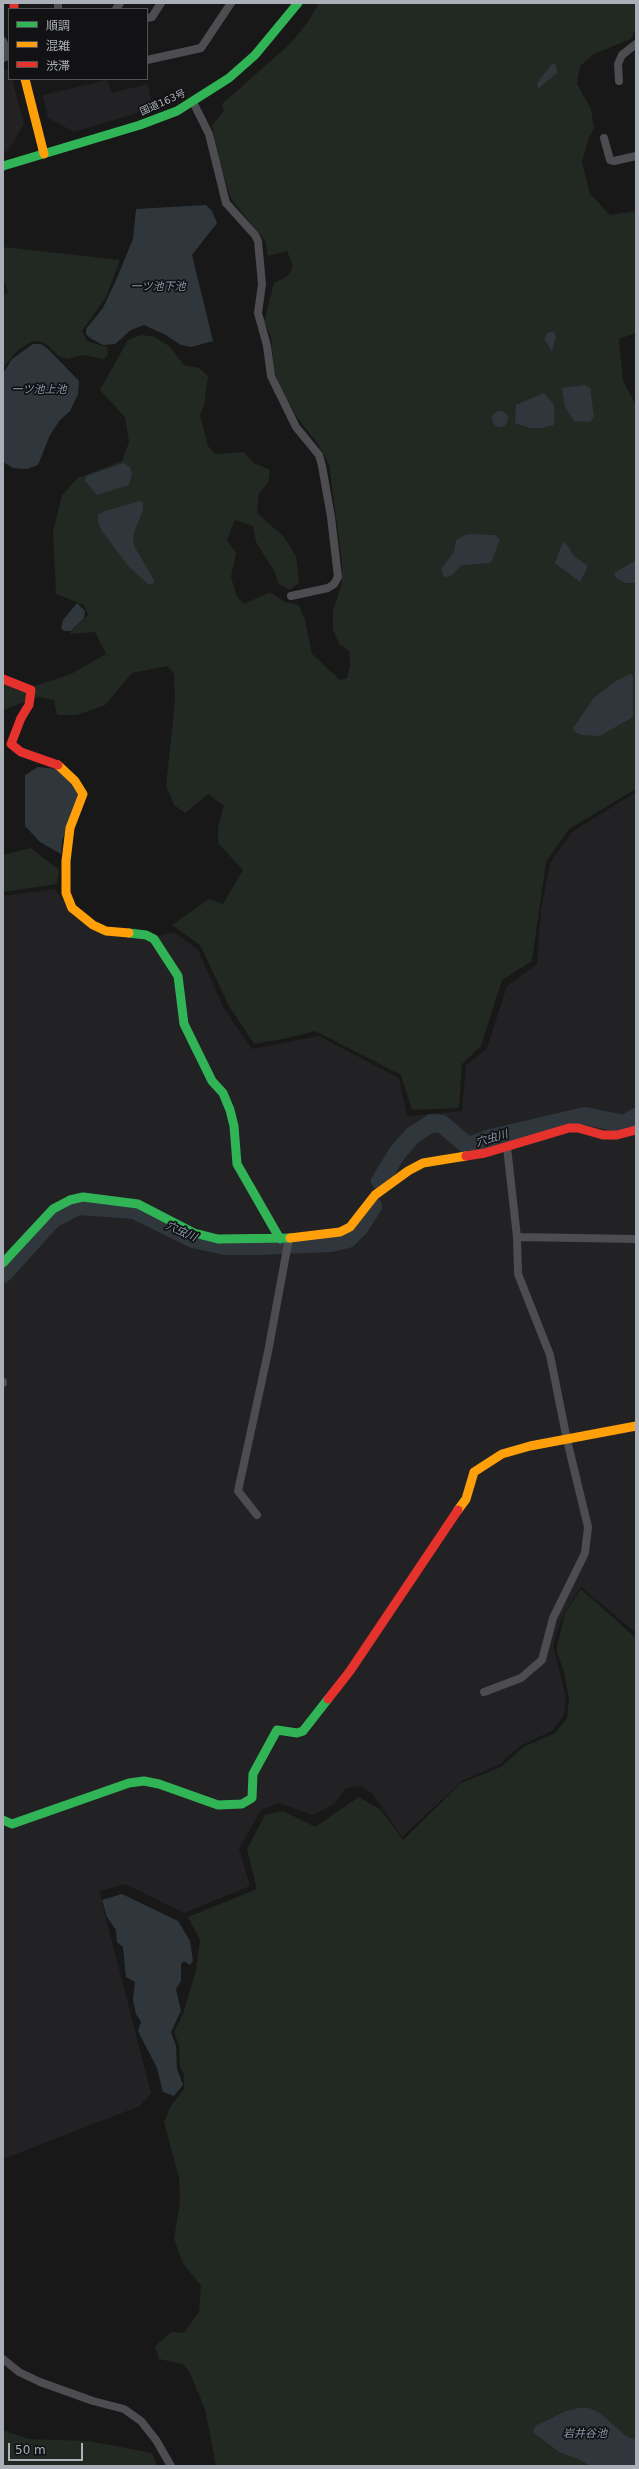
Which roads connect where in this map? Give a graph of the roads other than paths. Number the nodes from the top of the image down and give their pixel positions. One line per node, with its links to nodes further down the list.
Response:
1 (161, 3): 4 (street)
2 (231, 3): 8 (street)
3 (298, 3): 11 (main road, 国道163号)
4 (148, 18)
5 (636, 44): 10 (street)
6 (6, 49): 7 (street)
7 (3, 58)
8 (148, 60)
9 (25, 80): 13 (main road)
10 (619, 81)
11 (193, 102): 13 (main road, 国道163号); 16 (street)
12 (604, 138): 14 (street)
13 (44, 154): 15 (main road, 国道163号)
14 (636, 156)
15 (3, 166)
16 (291, 596)
17 (3, 679): 23 (main road)
18 (636, 1130): 19 (main road)
19 (507, 1147): 20 (street); 21 (main road)
20 (517, 1237): 22 (street); 26 (street)
21 (289, 1238): 23 (main road); 27 (street)
22 (636, 1238)
23 (280, 1239): 24 (main road)
24 (3, 1263)
25 (636, 1426): 26 (main road)
26 (567, 1440): 28 (street); 29 (main road)
27 (257, 1515)
28 (484, 1692)
29 (3, 1820)
30 (3, 2359): 31 (street)
31 (171, 2466)

